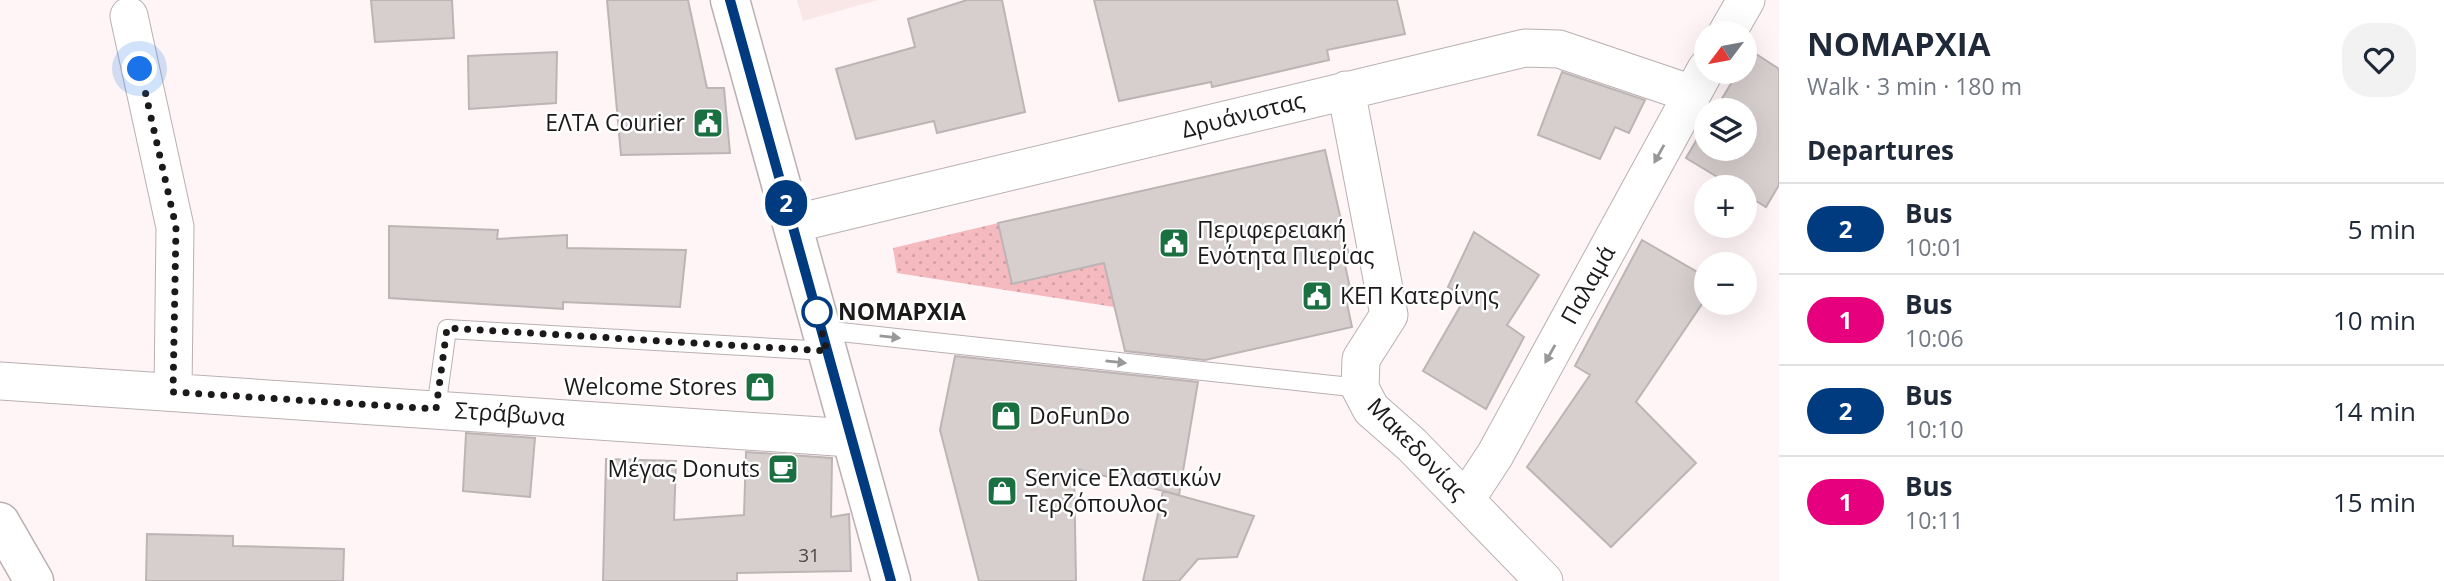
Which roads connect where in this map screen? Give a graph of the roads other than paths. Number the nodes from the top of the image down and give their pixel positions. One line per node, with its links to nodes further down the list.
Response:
1 (730, 0): 8 (main road)
2 (1746, 0): 4 (street)
3 (129, 16): 12 (street)
4 (1734, 21)
5 (1694, 80): 7 (street, Δρυάνιστας)
6 (1697, 84): 15 (street, Παλαμά, one-way to 15)
7 (1346, 90): 8 (street, Δρυάνιστας); 11 (street, Μακεδονίας)
8 (792, 224): 9 (main road)
9 (825, 340): 11 (lane, one-way to 11); 13 (lane); 14 (main road)
10 (0, 381): 12 (street, Στράβωνα)
11 (1360, 388): 15 (street, Μακεδονίας)
12 (173, 392): 13 (street, Στράβωνα)
13 (436, 409): 14 (street, Στράβωνα)
14 (851, 438): 18 (main road)
15 (1466, 499): 19 (street, Μακεδονίας)
16 (0, 522): 17 (main road)
17 (34, 581)
18 (891, 581)
19 (1544, 581)

